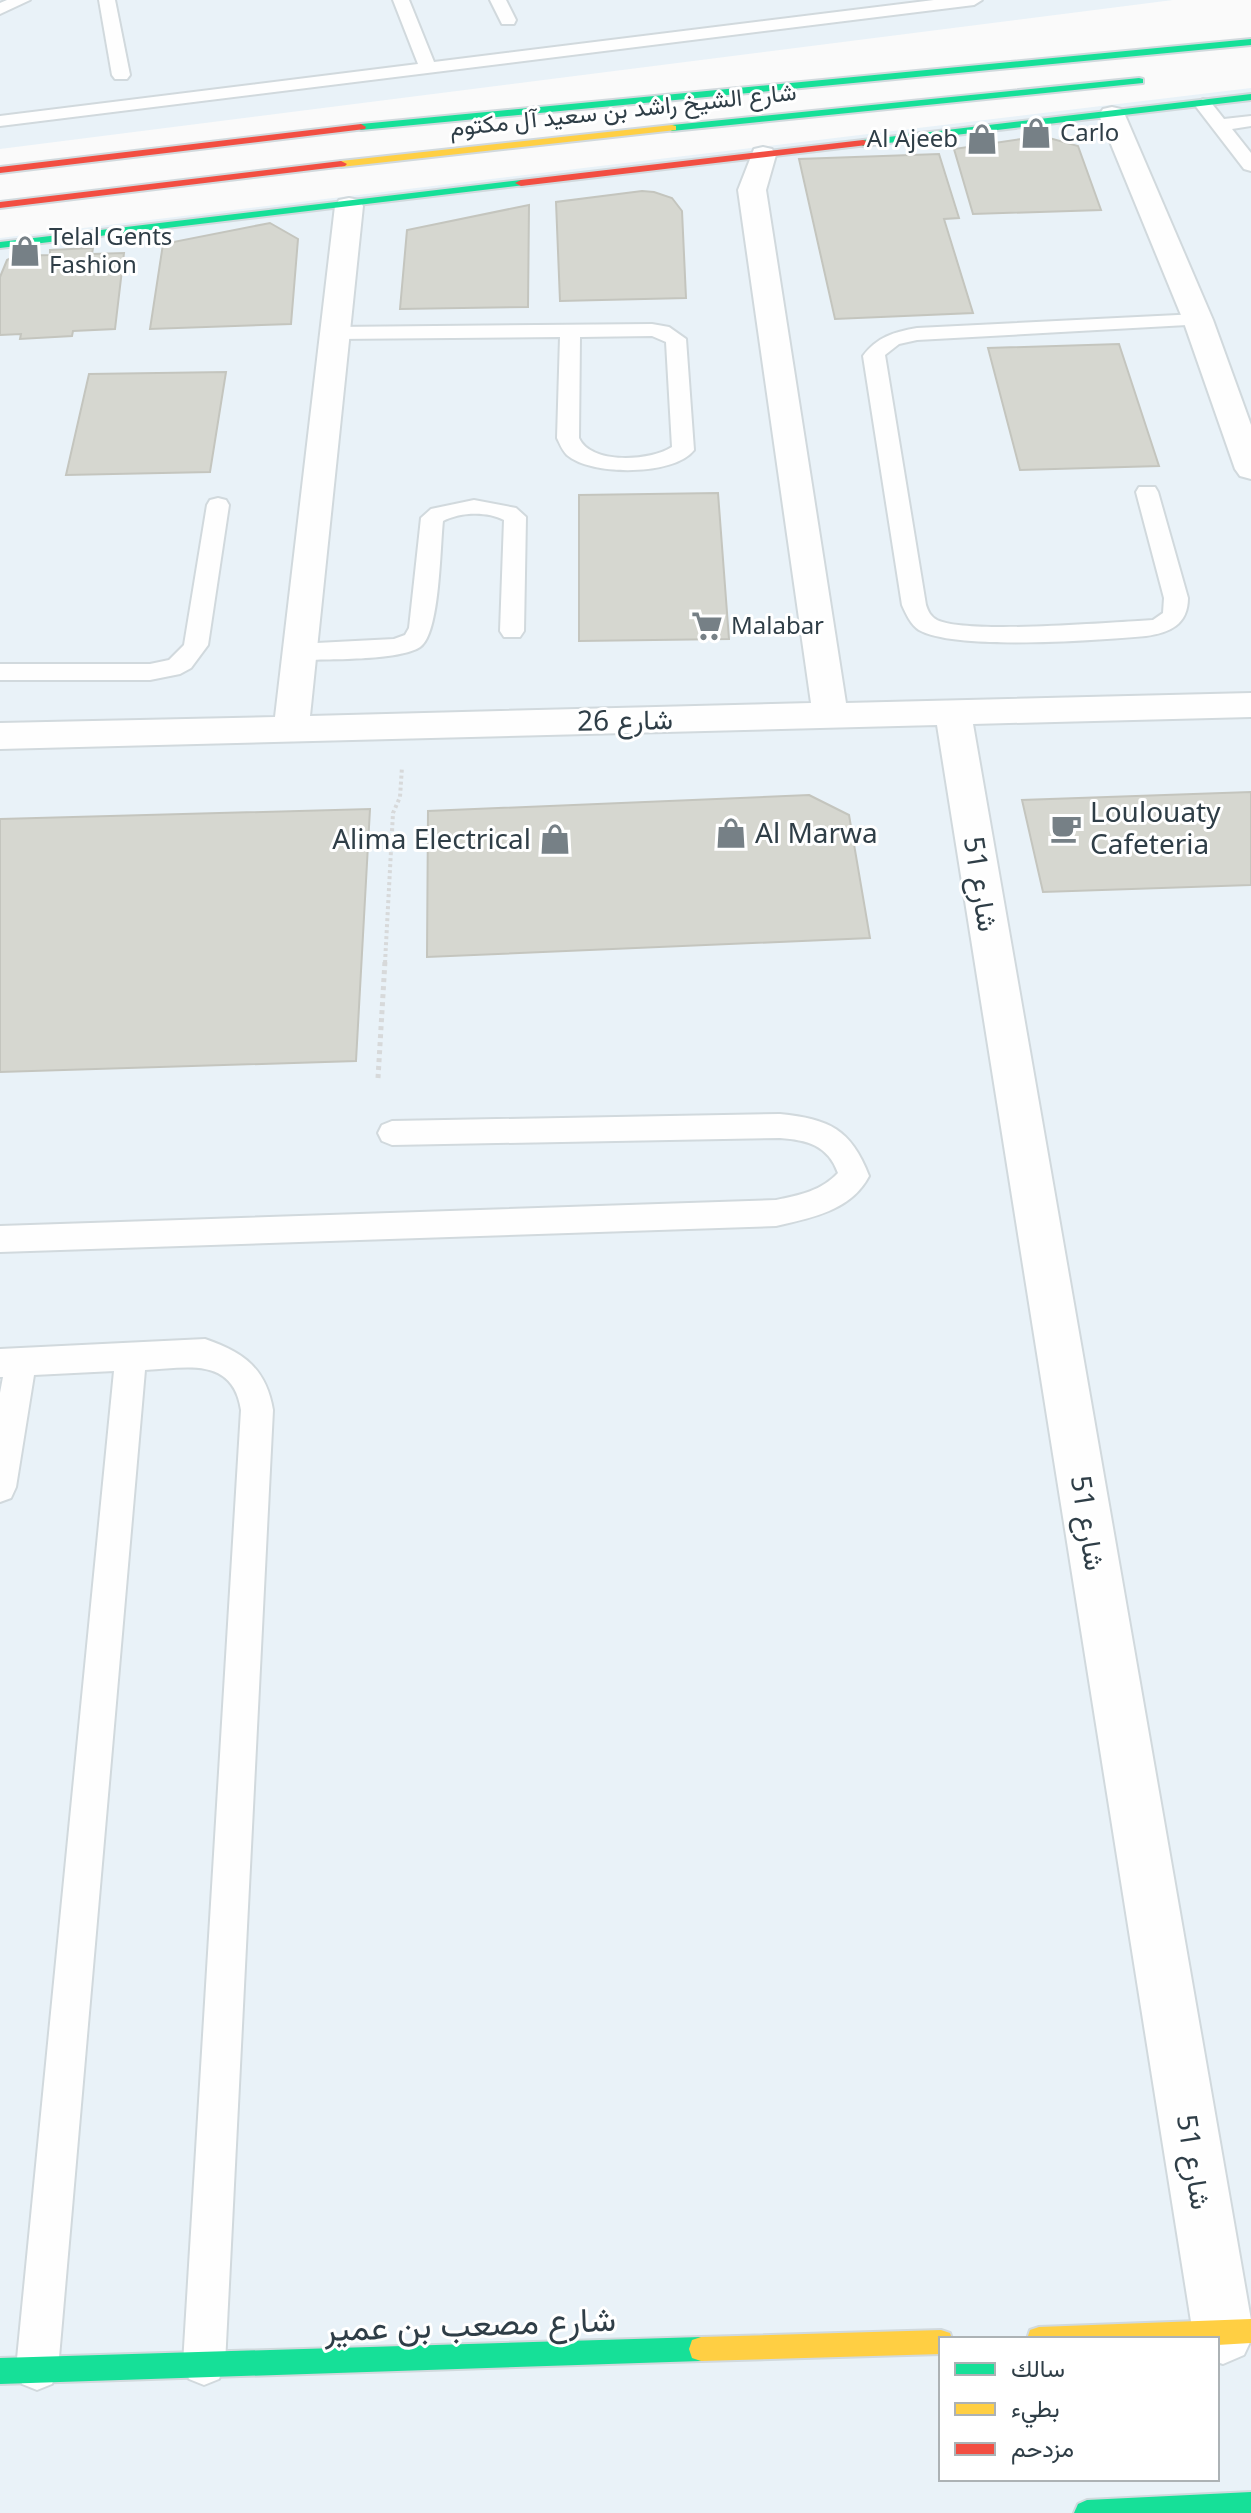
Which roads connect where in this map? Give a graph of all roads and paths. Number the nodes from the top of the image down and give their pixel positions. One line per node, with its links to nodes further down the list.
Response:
1 (22, 0): 6 (lane)
2 (107, 0): 10 (lane)
3 (401, 0): 9 (lane)
4 (498, 0): 7 (lane)
5 (974, 0): 9 (lane)
6 (0, 9)
7 (508, 20)
8 (1251, 42): 20 (main road, شارع الشيخ راشد بن سعيد آل مكتوم)
9 (427, 66): 14 (lane)
10 (121, 75)
11 (1251, 97): 12 (main road)
12 (1203, 104): 13 (main road); 16 (lane); 17 (main road, شارع الشيخ راشد بن سعيد آل مكتوم)
13 (1112, 115): 18 (main road); 24 (street)
14 (0, 121)
15 (1251, 121): 16 (lane)
16 (1222, 125): 19 (lane)
17 (439, 152): 21 (main road, شارع الشيخ راشد بن سعيد آل مكتوم); 22 (main road)
18 (763, 155): 22 (main road); 35 (street)
19 (1251, 165)
20 (0, 170)
21 (0, 205)
22 (349, 206): 23 (main road); 26 (street)
23 (0, 245)
24 (1198, 320): 27 (street); 28 (lane)
25 (570, 331): 25 (lane); 26 (lane)
26 (335, 333): 31 (street)
27 (1251, 469)
28 (1147, 492)
29 (218, 505): 32 (lane)
30 (512, 631): 31 (lane)
31 (297, 652): 37 (street)
32 (0, 672)
33 (1251, 705): 34 (street, شارع 26)
34 (953, 712): 35 (street, شارع 26); 45 (street, شارع 51)
35 (830, 715): 36 (street, شارع 26)
36 (406, 726): 37 (street, شارع 26); 39 (path)
37 (291, 729): 38 (street, شارع 26)
38 (0, 736)
39 (378, 1078)
40 (392, 1133): 41 (lane)
41 (0, 1239)
42 (131, 1357): 43 (lane); 48 (lane); 49 (lane)
43 (10, 1362): 44 (lane)
44 (0, 1487)
45 (1237, 2332): 46 (main road)
46 (1096, 2337)
47 (939, 2342): 48 (main road, شارع مصعب بن عمير)
48 (204, 2364): 49 (main road, شارع مصعب بن عمير)
49 (37, 2369): 50 (main road, شارع مصعب بن عمير)
50 (0, 2371)
51 (1247, 2508): 52 (main road)
52 (1087, 2513)

